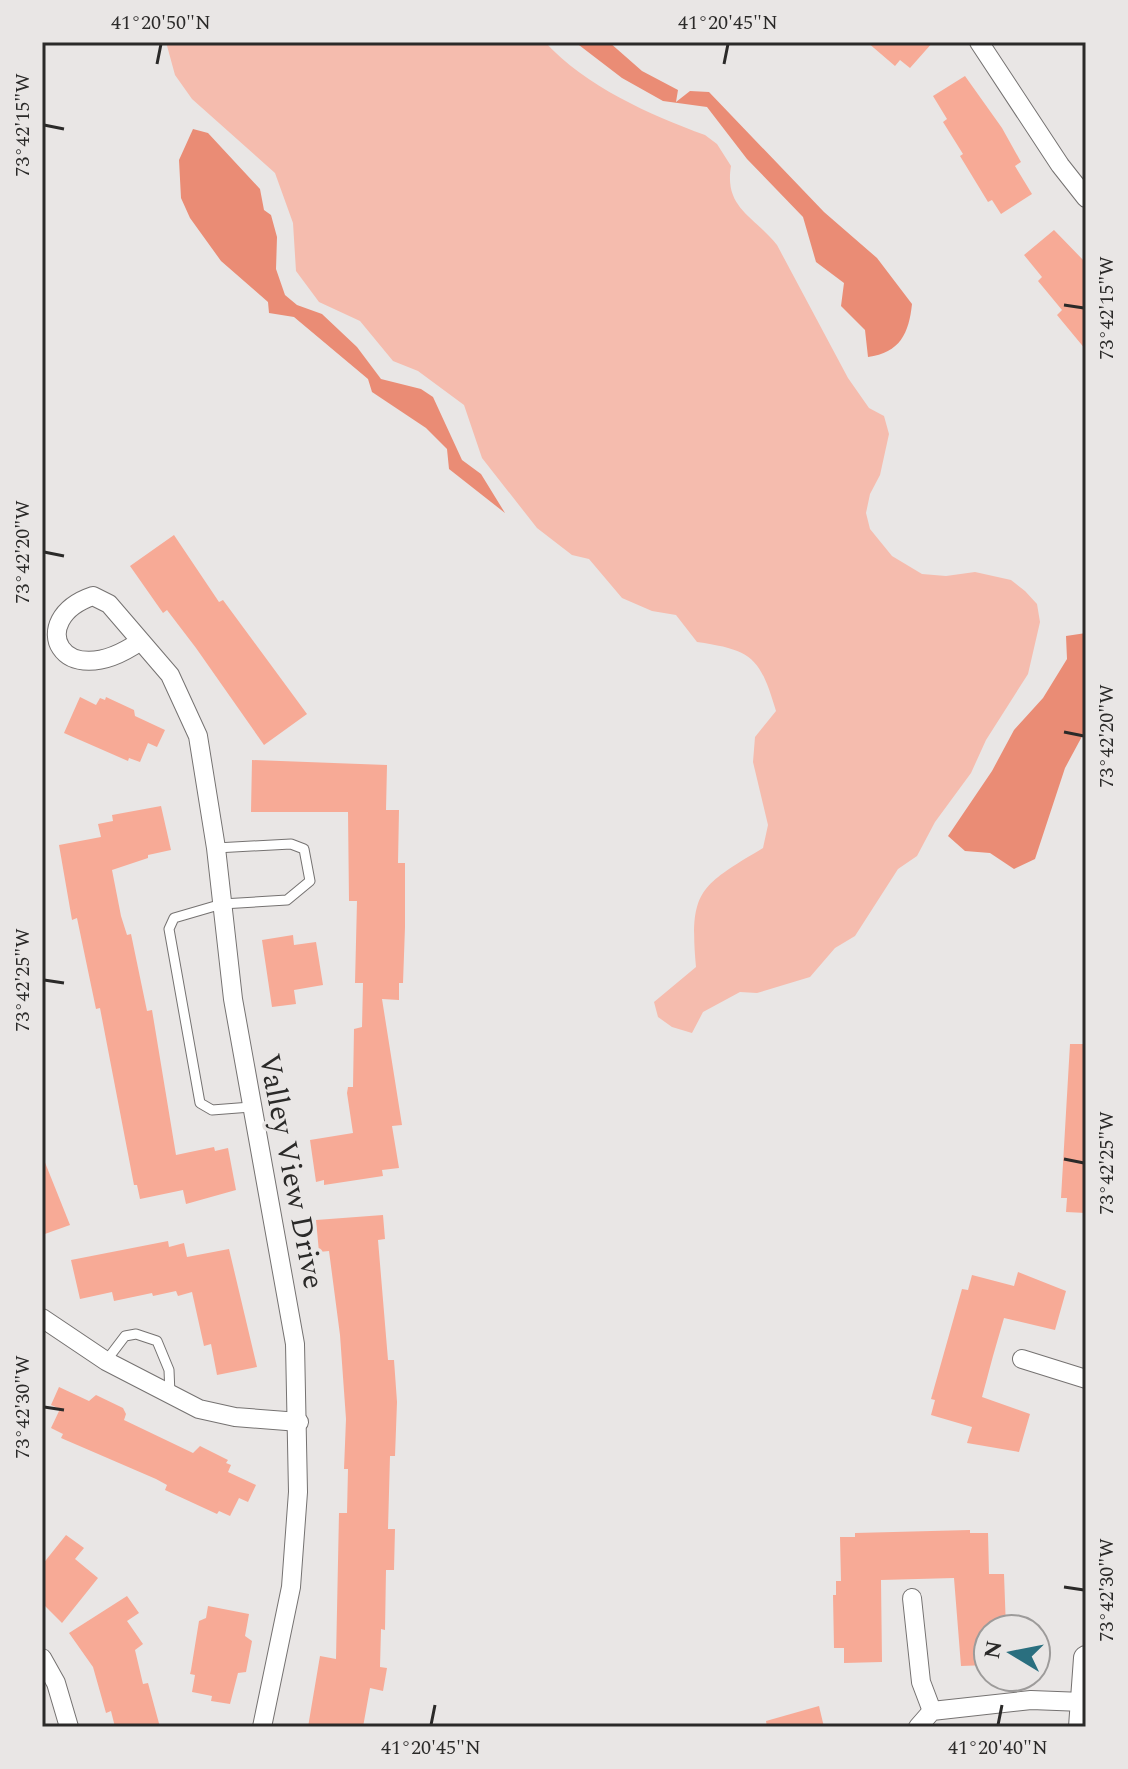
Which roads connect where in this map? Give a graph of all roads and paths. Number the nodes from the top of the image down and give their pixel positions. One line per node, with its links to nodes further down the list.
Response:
1 (979, 42): 2 (street)
2 (1086, 198)
3 (139, 642): 3 (street, Valley View Drive); 4 (street, Valley View Drive)
4 (216, 848): 5 (street, Valley View Drive); 5 (lane)
5 (222, 904): 6 (street, Valley View Drive); 6 (lane)
6 (251, 1107): 12 (street, Valley View Drive)
7 (42, 1318): 9 (street)
8 (1022, 1359): 10 (street)
9 (106, 1361): 11 (street); 11 (lane)
10 (1086, 1379)
11 (170, 1394): 12 (street)
12 (299, 1422): 19 (street, Valley View Drive)
13 (912, 1598): 17 (street)
14 (42, 1658): 18 (street)
15 (1086, 1658): 16 (street)
16 (1083, 1702): 17 (street); 21 (street)
17 (932, 1711): 20 (street)
18 (69, 1727)
19 (262, 1727)
20 (918, 1727)
21 (1081, 1727)

